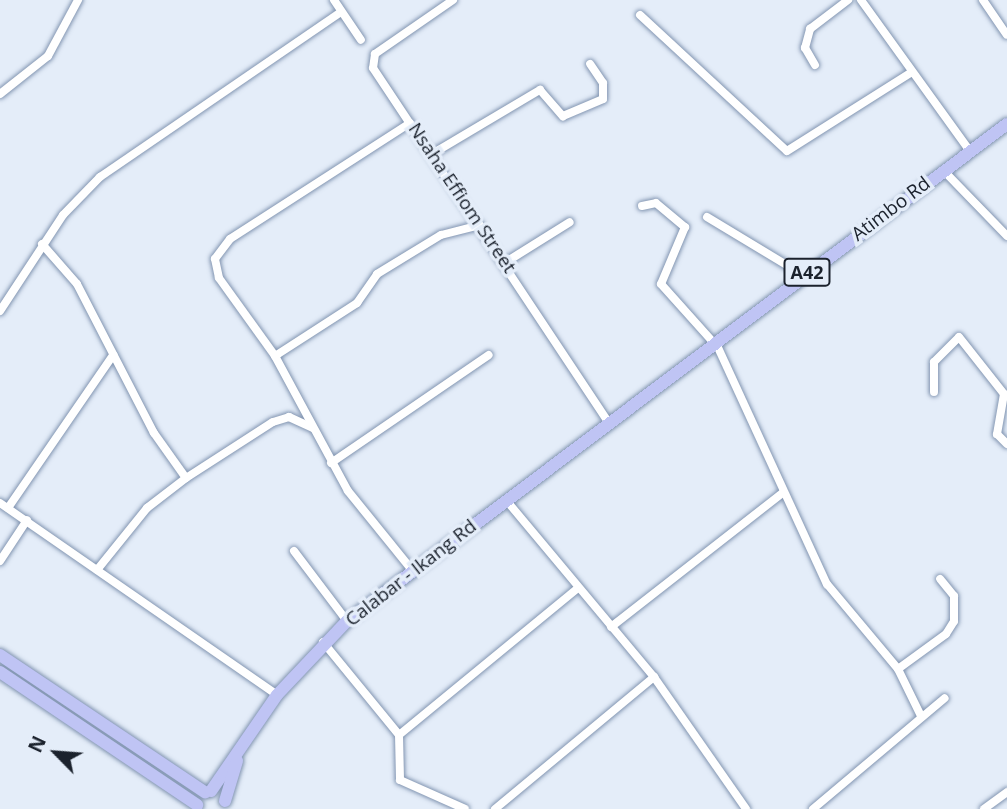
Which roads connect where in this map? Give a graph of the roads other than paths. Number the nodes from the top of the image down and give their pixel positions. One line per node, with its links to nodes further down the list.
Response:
1 (78, 0): 15 (street)
2 (334, 0): 7 (street)
3 (453, 0): 16 (street, Nsaha Effiom Street)
4 (848, 0): 13 (street)
5 (861, 0): 14 (street)
6 (983, 0): 9 (street)
7 (341, 12): 11 (street); 26 (street)
8 (640, 15): 14 (street)
9 (1003, 21): 10 (street)
10 (1007, 35)
11 (361, 40)
12 (590, 64): 19 (street)
13 (815, 65)
14 (912, 72): 18 (street)
15 (0, 94)
16 (410, 122): 19 (street, Nsaha Effiom Street); 33 (street)
17 (1007, 124): 18 (main road, Atimbo Rd / A42)
18 (969, 150): 20 (main road, Atimbo Rd / A42)
19 (432, 154): 24 (street, Nsaha Effiom Street)
20 (943, 170): 25 (street); 28 (main road, Atimbo Rd / A42)
21 (642, 206): 30 (street)
22 (707, 217): 28 (street)
23 (570, 222): 27 (street)
24 (480, 225): 27 (street, Nsaha Effiom Street); 33 (street)
25 (1007, 236)
26 (43, 244): 29 (street); 31 (street)
27 (506, 262): 35 (street, Nsaha Effiom Street)
28 (803, 275): 30 (main road, Atimbo Rd / A42)
29 (0, 311)
30 (714, 341): 35 (main road, Atimbo Rd / A42); 40 (street)
31 (113, 355): 39 (street); 42 (street)
32 (489, 355): 38 (street)
33 (275, 356): 36 (street)
34 (934, 392): 37 (street)
35 (608, 422): 41 (main road, Calabar - Ikang Rd / A42)
36 (313, 428): 38 (street); 39 (street)
37 (1007, 443)
38 (331, 463): 47 (street)
39 (186, 478): 46 (street)
40 (785, 492): 51 (street); 54 (street)
41 (506, 500): 47 (main road, Calabar - Ikang Rd / A42); 49 (street)
42 (4, 505): 43 (street)
43 (27, 520): 45 (street); 46 (street)
44 (294, 551): 50 (street)
45 (0, 561)
46 (97, 570): 57 (street)
47 (412, 570): 50 (main road, Calabar - Ikang Rd / A42)
48 (940, 579): 54 (street)
49 (578, 588): 51 (street); 60 (street)
50 (347, 621): 52 (main road, Calabar - Ikang Rd / A42)
51 (611, 627): 56 (street)
52 (323, 642): 57 (main road, Calabar - Ikang Rd / A42); 60 (street)
53 (0, 655): 62 (main road, A42)
54 (898, 669): 59 (street)
55 (0, 671): 65 (main road, A42)
56 (654, 677): 67 (street); 68 (street)
57 (277, 695): 61 (main road, Calabar - Ikang Rd / A42)
58 (945, 698): 59 (street)
59 (921, 716): 69 (street)
60 (399, 735): 66 (street)
61 (240, 750): 62 (main road, Calabar - Ikang Rd / A42); 64 (main road, Calabar - Ikang Rd / A42)
62 (208, 792): 64 (main road, A42); 65 (main road, A42)
63 (1007, 792): 70 (street)
64 (226, 806)
65 (197, 807)
66 (465, 809)
67 (495, 809)
68 (746, 809)
69 (813, 809)
70 (984, 809)

